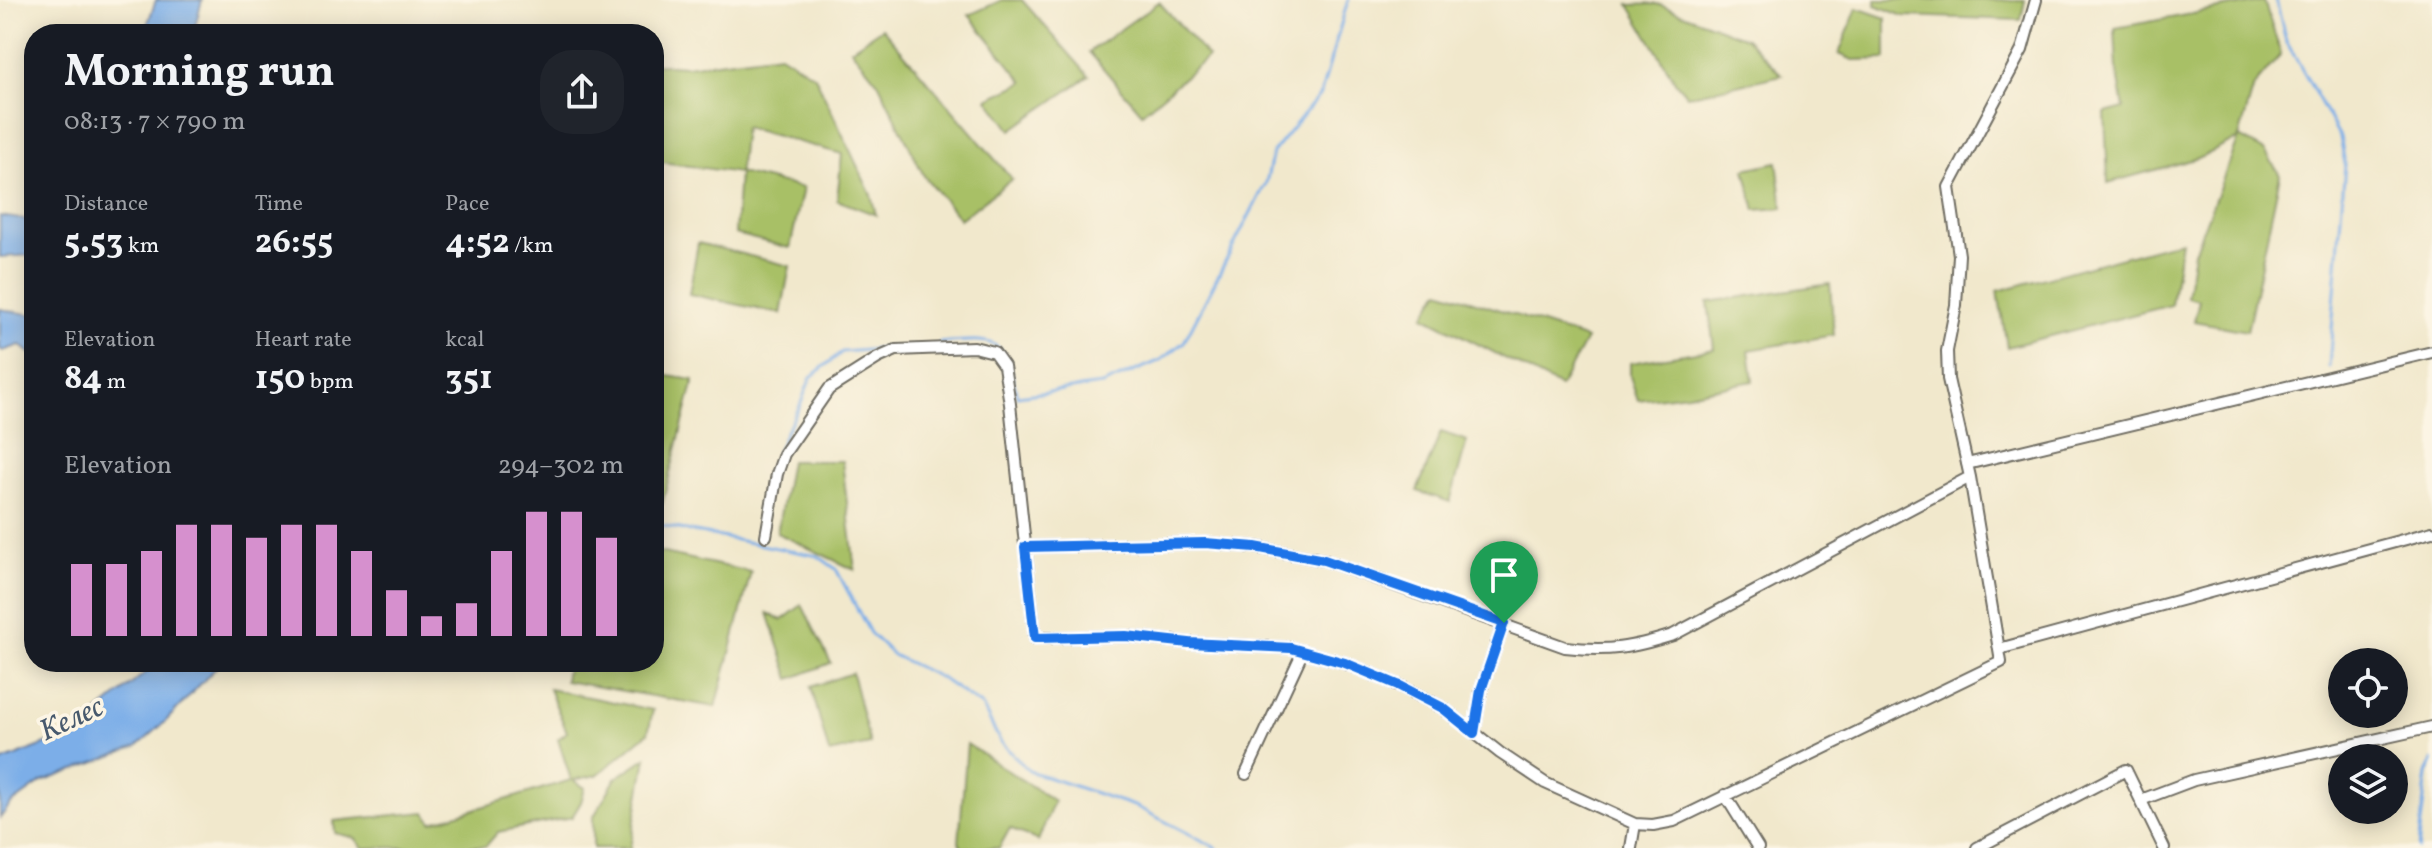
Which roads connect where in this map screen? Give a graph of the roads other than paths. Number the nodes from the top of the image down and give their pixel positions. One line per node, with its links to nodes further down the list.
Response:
1 (2036, 0): 3 (street)
2 (2432, 352): 3 (street)
3 (1967, 464): 4 (street)
4 (1970, 477): 8 (street); 9 (street)
5 (2432, 532): 9 (street)
6 (766, 536): 7 (street)
7 (1025, 547): 8 (street); 10 (street)
8 (1504, 623): 12 (street)
9 (1999, 649): 14 (street)
10 (1303, 651): 12 (street); 13 (street)
11 (2432, 727): 15 (street)
12 (1474, 733): 16 (street)
13 (1246, 774)
14 (1725, 795): 16 (street); 18 (street)
15 (2141, 800): 19 (street); 20 (street)
16 (1635, 824): 17 (street)
17 (1631, 848)
18 (1758, 848)
19 (1977, 848)
20 (2164, 848)

